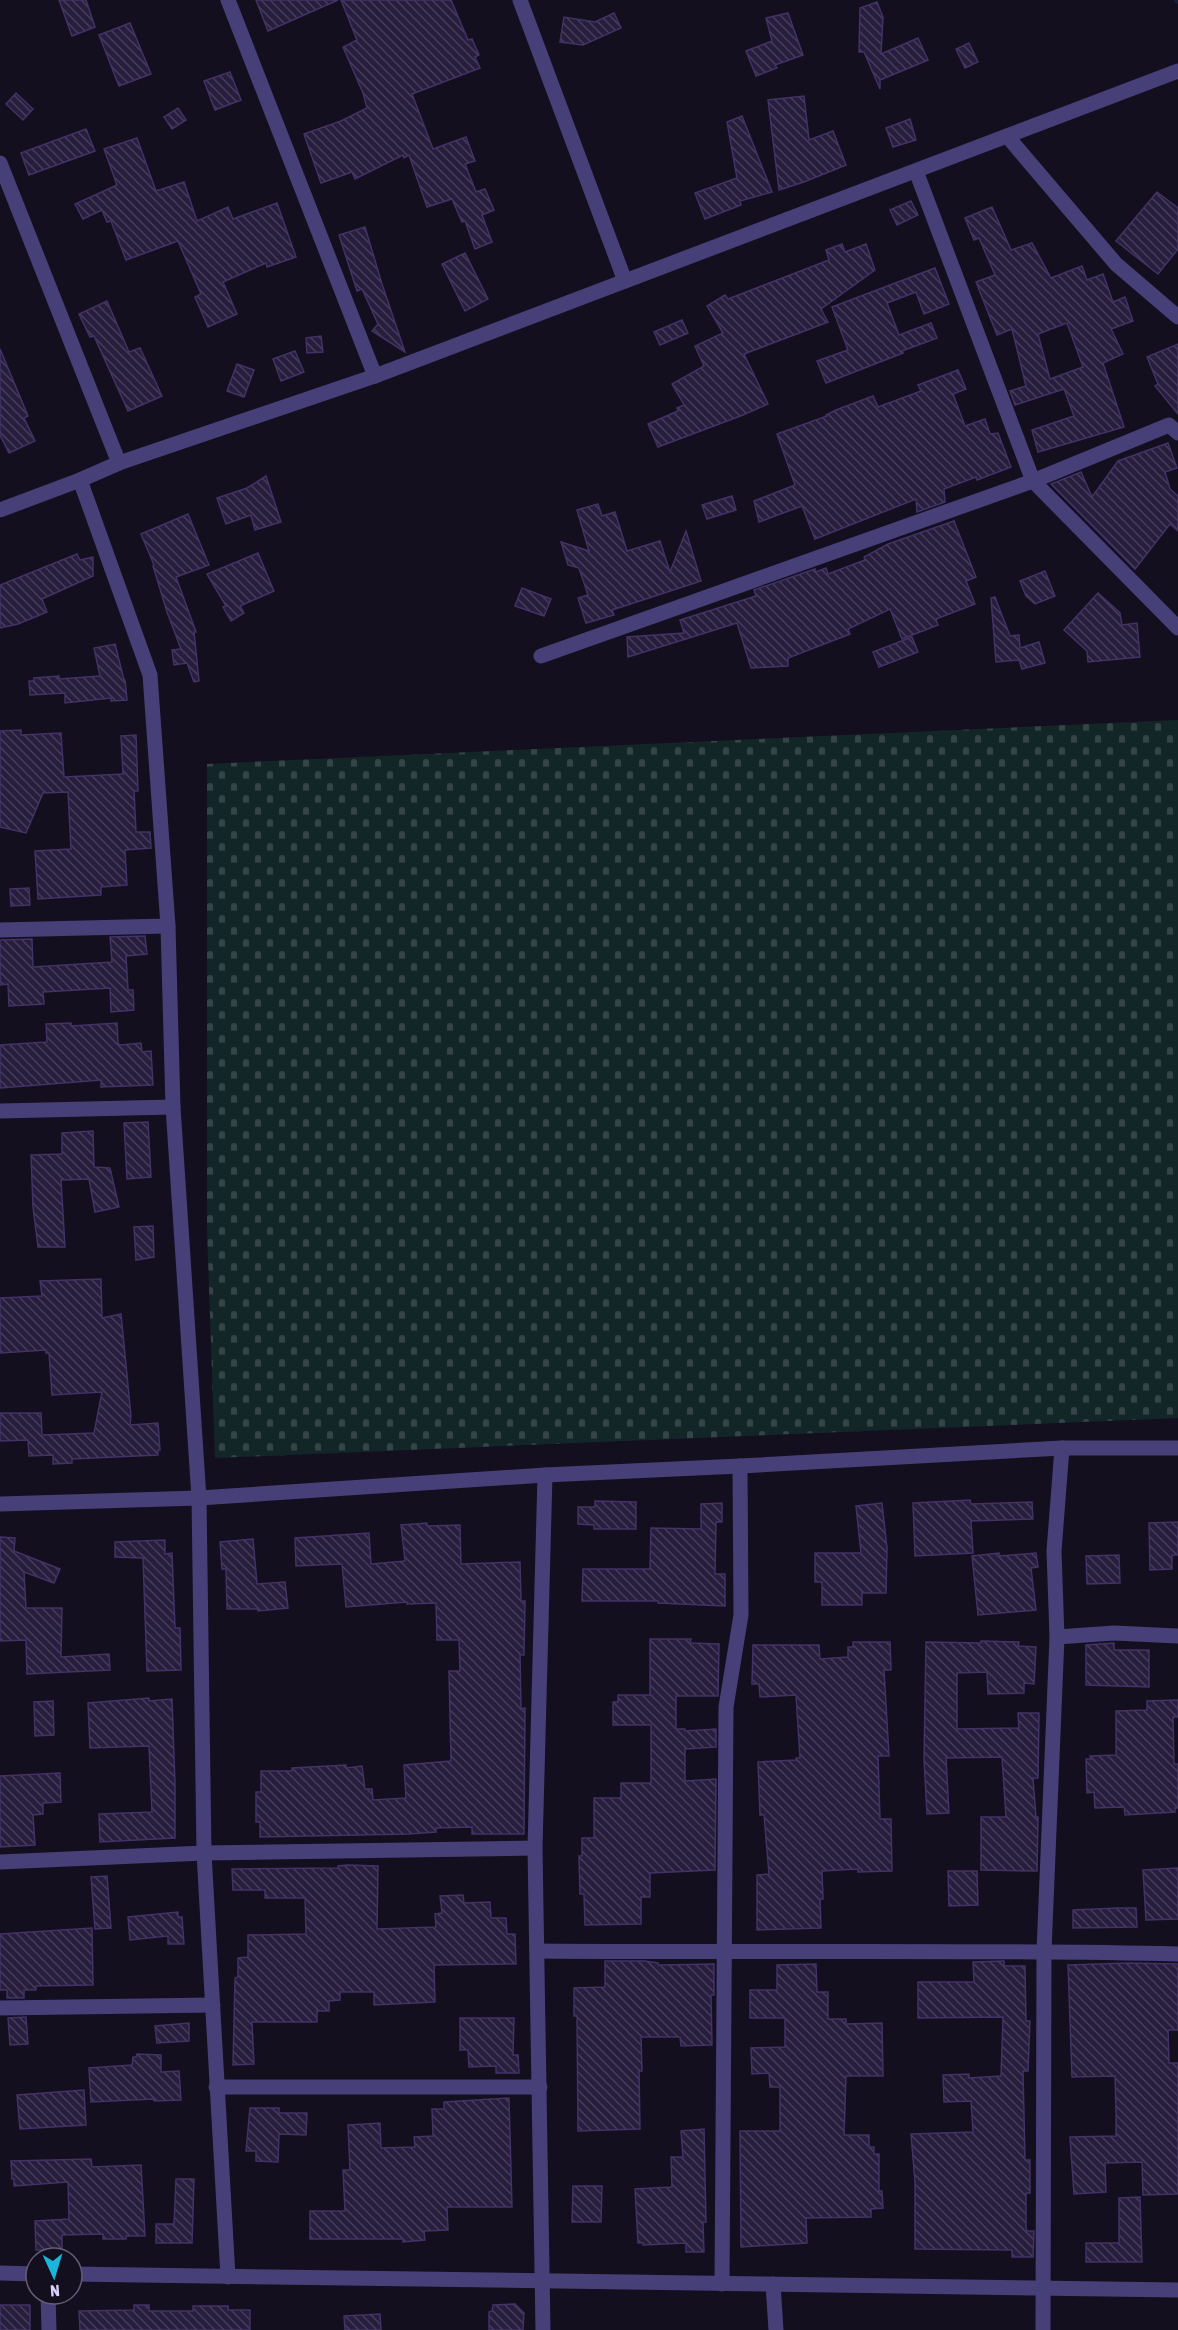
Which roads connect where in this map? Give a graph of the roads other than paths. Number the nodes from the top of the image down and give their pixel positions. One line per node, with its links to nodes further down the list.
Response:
1 (228, 0): 9 (street)
2 (520, 0): 7 (street)
3 (1178, 71): 4 (street)
4 (1007, 136): 6 (street); 8 (street)
5 (0, 163): 11 (street)
6 (916, 171): 7 (street); 13 (street)
7 (625, 281): 9 (street)
8 (1178, 317)
9 (375, 376): 11 (street)
10 (1178, 433): 13 (street)
11 (119, 463): 12 (street)
12 (80, 480): 14 (street); 17 (street)
13 (1033, 481): 15 (street); 16 (street)
14 (0, 510)
15 (1178, 628)
16 (541, 656)
17 (168, 926): 18 (street); 19 (street)
18 (0, 930)
19 (173, 1107): 20 (street); 25 (street)
20 (0, 1111)
21 (1062, 1448): 22 (street); 23 (street); 28 (street)
22 (1178, 1448)
23 (740, 1466): 24 (street); 34 (street)
24 (545, 1474): 25 (street); 29 (street)
25 (199, 1498): 26 (street); 30 (street)
26 (0, 1504)
27 (1178, 1636): 28 (street)
28 (1057, 1637): 33 (street)
29 (536, 1848): 30 (street); 32 (street)
30 (204, 1853): 31 (street); 36 (street)
31 (0, 1862)
32 (538, 1951): 34 (street); 39 (street)
33 (1044, 1951): 34 (street); 35 (street); 47 (street)
34 (724, 1953): 45 (street)
35 (1178, 1954)
36 (213, 2006): 37 (street); 38 (street)
37 (0, 2008)
38 (216, 2087): 39 (street); 43 (street)
39 (540, 2087): 44 (street)
40 (0, 2273): 41 (street)
41 (24, 2274)
42 (84, 2274): 43 (street)
43 (228, 2277): 44 (street)
44 (542, 2281): 45 (street); 51 (street)
45 (722, 2284): 46 (street)
46 (773, 2284): 47 (street); 52 (street)
47 (1043, 2288): 48 (street); 53 (street)
48 (1178, 2290)
49 (48, 2306): 50 (street)
50 (49, 2330)
51 (543, 2330)
52 (776, 2330)
53 (1043, 2330)

